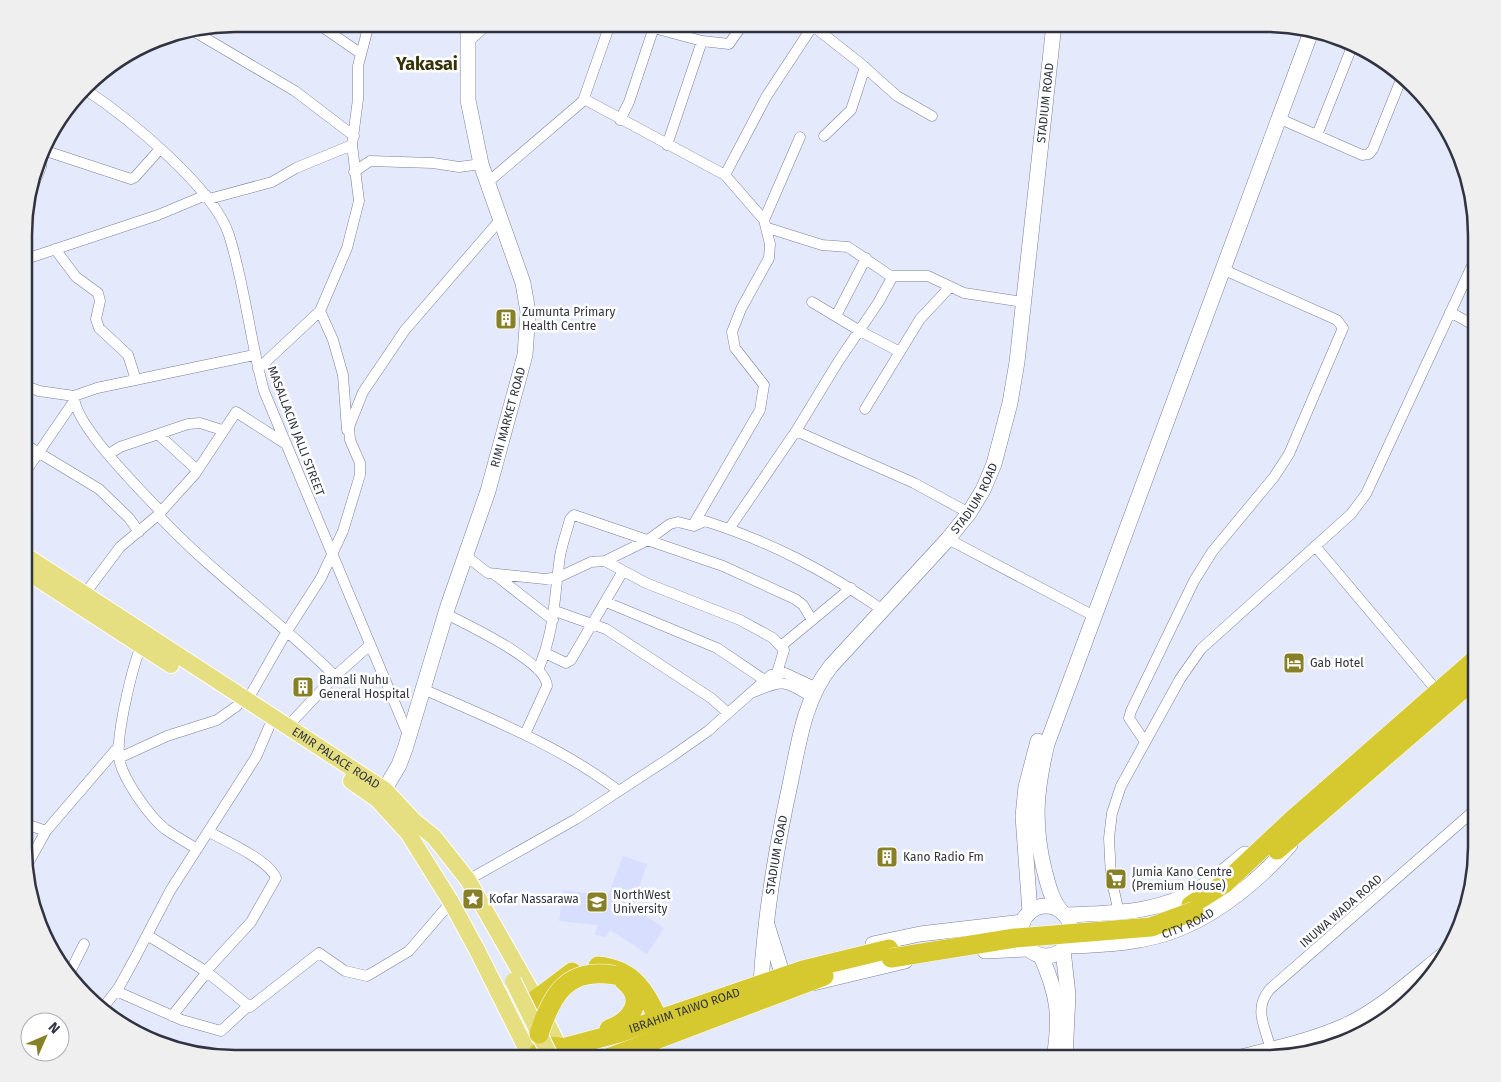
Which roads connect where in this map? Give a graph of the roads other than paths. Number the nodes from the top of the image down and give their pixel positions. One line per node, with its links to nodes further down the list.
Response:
1 (330, 32): 17 (street)
2 (367, 32): 17 (street)
3 (468, 32): 15 (main road, RIMI MARKET ROAD)
4 (479, 32): 15 (street)
5 (607, 32): 21 (street)
6 (652, 32): 24 (street)
7 (673, 32): 14 (street)
8 (737, 32): 14 (street)
9 (809, 32): 34 (street)
10 (823, 32): 18 (street)
11 (1053, 32): 47 (main road, STADIUM ROAD)
12 (201, 35): 28 (street)
13 (1306, 37): 23 (main road); 91 (main road)
14 (702, 41): 29 (street)
15 (468, 42): 32 (main road, RIMI MARKET ROAD)
16 (1349, 51): 25 (street)
17 (360, 53): 28 (street)
18 (866, 67): 22 (street); 26 (street)
19 (1399, 83): 25 (street)
20 (91, 94): 30 (street, MASALLACIN JALLI STREET)
21 (583, 101): 24 (street); 35 (street)
22 (932, 116)
23 (1278, 118): 25 (street); 42 (main road)
24 (620, 120): 29 (street)
25 (1317, 135)
26 (824, 136)
27 (800, 137): 38 (street)
28 (353, 140): 33 (street); 36 (street)
29 (667, 145): 34 (street)
30 (160, 150): 31 (street); 36 (street, MASALLACIN JALLI STREET)
31 (50, 153)
32 (481, 164): 33 (street); 35 (main road, RIMI MARKET ROAD)
33 (354, 172): 48 (street)
34 (725, 175): 38 (street)
35 (486, 183): 37 (main road, RIMI MARKET ROAD)
36 (208, 197): 39 (street); 54 (street, MASALLACIN JALLI STREET)
37 (500, 220): 63 (street); 79 (main road, RIMI MARKET ROAD)
38 (766, 224): 41 (street); 72 (street)
39 (54, 250): 40 (street); 56 (street)
40 (32, 257)
41 (866, 258): 44 (street); 50 (street)
42 (1222, 269): 91 (main road); 116 (street)
43 (1468, 273): 49 (street)
44 (892, 277): 45 (street); 52 (street)
45 (950, 287): 47 (street); 53 (street)
46 (812, 302): 50 (street)
47 (1023, 302): 71 (main road, STADIUM ROAD)
48 (320, 311): 55 (street); 63 (street)
49 (1450, 312): 51 (street); 77 (street)
50 (836, 316): 52 (street)
51 (1468, 322)
52 (860, 331): 53 (street); 61 (street)
53 (900, 352): 59 (street)
54 (254, 354): 55 (street, MASALLACIN JALLI STREET); 56 (street)
55 (258, 369): 64 (street, MASALLACIN JALLI STREET)
56 (136, 380): 58 (street)
57 (32, 388): 58 (street)
58 (74, 399): 66 (street); 67 (street)
59 (864, 410)
60 (222, 430): 62 (street); 64 (street); 69 (street)
61 (796, 431): 71 (street); 73 (street)
62 (159, 435): 67 (street); 69 (street)
63 (350, 440): 78 (street)
64 (286, 444): 78 (street, MASALLACIN JALLI STREET)
65 (32, 449): 66 (street)
66 (37, 453): 68 (street); 74 (street)
67 (109, 454): 70 (street)
68 (32, 461)
69 (197, 470): 70 (street)
70 (159, 513): 74 (street); 95 (street)
71 (969, 513): 75 (main road, STADIUM ROAD)
72 (693, 526): 73 (street); 76 (street)
73 (729, 529): 86 (street)
74 (139, 532): 87 (street)
75 (948, 539): 89 (main road, STADIUM ROAD); 91 (street)
76 (648, 540): 81 (street); 85 (street); 93 (street)
77 (1315, 546): 107 (street); 116 (street)
78 (333, 554): 95 (street); 96 (street, MASALLACIN JALLI STREET)
79 (466, 556): 83 (street); 90 (main road, RIMI MARKET ROAD)
80 (32, 560): 87 (main road, EMIR PALACE ROAD)
81 (606, 561): 82 (street); 85 (street)
82 (624, 571): 88 (street); 98 (street)
83 (494, 574): 85 (street); 92 (street)
84 (32, 575): 97 (main road, EMIR PALACE ROAD)
85 (558, 577): 92 (street)
86 (851, 588): 89 (street); 93 (street)
87 (84, 595): 110 (main road, EMIR PALACE ROAD)
88 (606, 602): 94 (street); 104 (street)
89 (883, 610): 108 (main road, STADIUM ROAD)
90 (446, 614): 101 (street); 106 (main road, RIMI MARKET ROAD)
91 (1090, 614): 131 (main road); 133 (main road)
92 (554, 616): 94 (street); 99 (street)
93 (812, 620): 98 (street)
94 (594, 624): 99 (street); 111 (street)
95 (286, 631): 103 (street); 110 (street)
96 (370, 645): 103 (street); 115 (street, MASALLACIN JALLI STREET)
97 (141, 646): 110 (main road, EMIR PALACE ROAD); 117 (street)
98 (780, 646): 102 (street)
99 (545, 653): 101 (street)
100 (1468, 666): 107 (highway, CITY ROAD)
101 (538, 670): 114 (street)
102 (777, 673): 104 (street); 108 (street)
103 (334, 676): 113 (street)
104 (763, 679): 109 (street)
105 (1468, 684): 122 (highway, CITY ROAD)
106 (423, 689): 114 (street); 115 (main road, RIMI MARKET ROAD)
107 (1438, 692): 122 (highway, CITY ROAD)
108 (815, 693): 109 (street); 134 (main road, STADIUM ROAD)
109 (749, 694): 111 (street)
110 (242, 704): 112 (main road, EMIR PALACE ROAD); 113 (main road, EMIR PALACE ROAD); 118 (street)
111 (728, 713): 119 (street)
112 (269, 727): 120 (main road, EMIR PALACE ROAD); 126 (street)
113 (287, 727): 120 (main road, EMIR PALACE ROAD)
114 (524, 734): 119 (street)
115 (409, 737): 120 (main road, RIMI MARKET ROAD)
116 (1145, 742): 132 (street)
117 (119, 746): 118 (street); 125 (street)
118 (119, 758): 127 (street)
119 (619, 791): 129 (street)
120 (382, 795): 124 (main road, EMIR PALACE ROAD)
121 (1468, 816): 165 (street, INUWA WADA ROAD)
122 (1298, 824): 132 (main road, CITY ROAD); 137 (main road, CITY ROAD); 142 (highway, CITY ROAD, bridge)
123 (32, 826): 125 (street)
124 (411, 827): 129 (main road, EMIR PALACE ROAD); 130 (main road, EMIR PALACE ROAD); 144 (main road)
125 (46, 831): 128 (street)
126 (209, 832): 127 (street); 141 (street)
127 (197, 849): 135 (street)
128 (33, 855)
129 (468, 880): 147 (main road, EMIR PALACE ROAD)
130 (451, 902): 149 (street); 154 (main road, EMIR PALACE ROAD)
131 (1063, 913): 132 (main road, CITY ROAD); 133 (main road); 137 (main road)
132 (1119, 913)
133 (1026, 917): 138 (main road); 142 (main road, IBRAHIM TAIWO ROAD)
134 (765, 919): 143 (main road, STADIUM ROAD); 145 (main road, STADIUM ROAD)
135 (147, 934): 141 (street); 146 (street)
136 (84, 944): 139 (street)
137 (1065, 948): 138 (main road); 164 (main road)
138 (1035, 953): 142 (main road, IBRAHIM TAIWO ROAD); 163 (main road)
139 (73, 967)
140 (1428, 967): 153 (main road)
141 (207, 971): 149 (street); 150 (street)
142 (807, 975): 143 (highway, IBRAHIM TAIWO ROAD); 162 (highway, IBRAHIM TAIWO ROAD)
143 (783, 976): 145 (highway, IBRAHIM TAIWO ROAD)
144 (509, 983): 152 (main road, bridge); 155 (main road)
145 (761, 984): 151 (highway, IBRAHIM TAIWO ROAD)
146 (116, 991): 148 (street); 150 (street)
147 (535, 1000): 151 (highway); 159 (main road, EMIR PALACE ROAD)
148 (107, 1003)
149 (248, 1006): 150 (street)
150 (172, 1016)
151 (658, 1020): 161 (highway, IBRAHIM TAIWO ROAD)
152 (539, 1034): 158 (main road, bridge); 160 (highway, bridge)
153 (1273, 1049)
154 (528, 1050)
155 (538, 1050)
156 (543, 1050): 157 (highway)
157 (562, 1050)
158 (565, 1050)
159 (566, 1050)
160 (569, 1050)
161 (570, 1050)
162 (627, 1050)
163 (1055, 1050)
164 (1065, 1050)
165 (1271, 1050)

